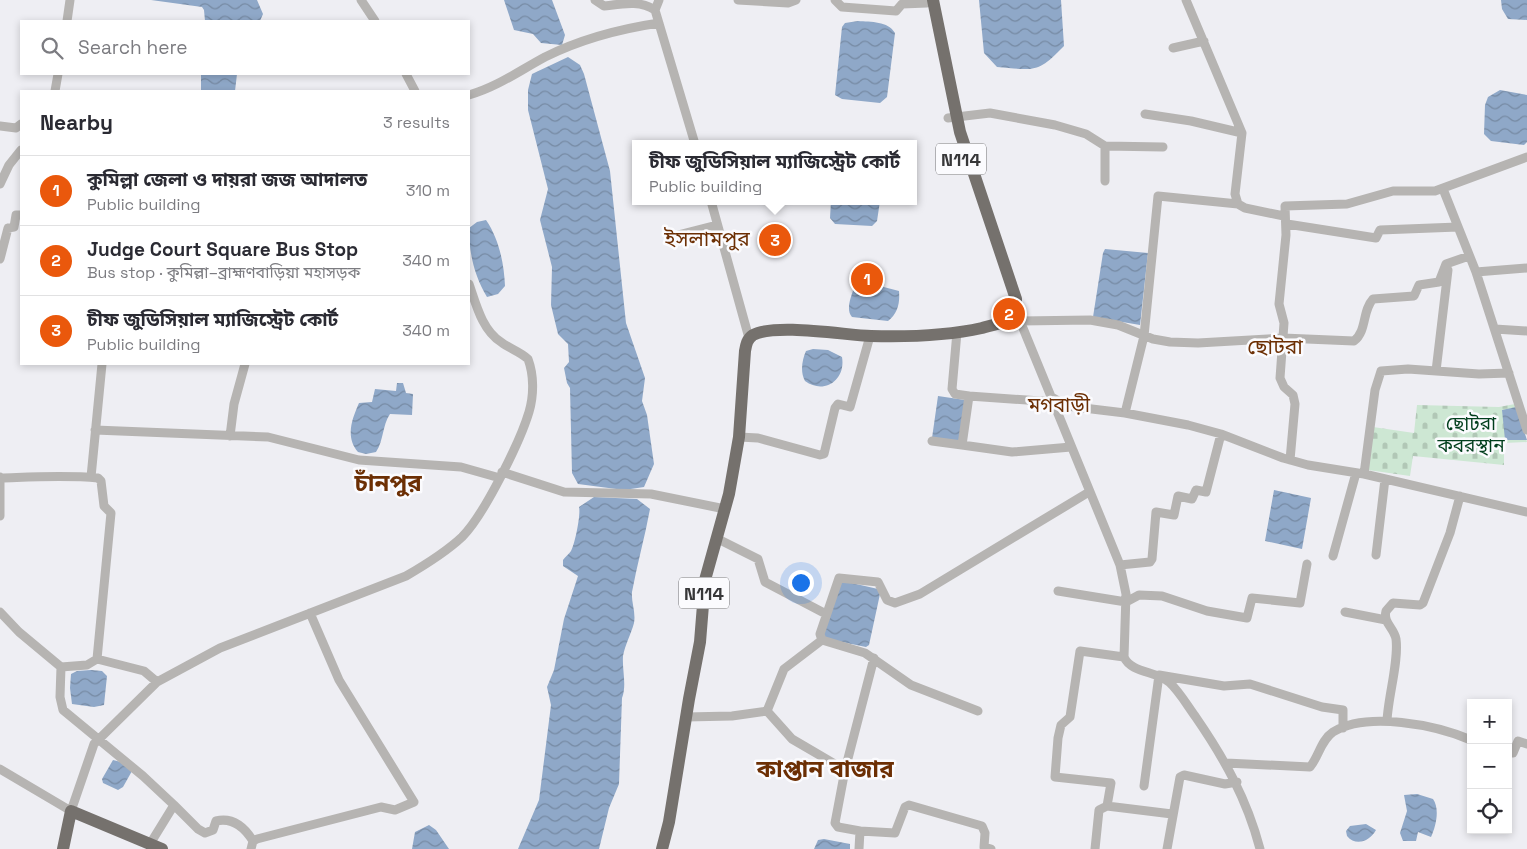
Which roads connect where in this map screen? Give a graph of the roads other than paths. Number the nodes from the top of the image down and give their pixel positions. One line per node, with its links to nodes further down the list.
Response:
1 (70, 0): 11 (street)
2 (361, 0): 12 (street)
3 (596, 0): 10 (street)
4 (659, 0): 10 (street)
5 (738, 0): 6 (street)
6 (796, 0)
7 (835, 0): 9 (street)
8 (1186, 0): 14 (street)
9 (929, 1): 22 (highway, N114)
10 (655, 10): 13 (street)
11 (66, 20)
12 (374, 20)
13 (659, 23): 20 (street); 26 (street)
14 (1204, 41): 15 (street); 25 (street)
15 (1173, 48)
16 (58, 75): 18 (street)
17 (407, 75): 19 (street)
18 (55, 90)
19 (414, 90)
20 (470, 95)
21 (1145, 114): 25 (street)
22 (952, 117): 27 (street); 47 (highway, N114)
23 (20, 125): 24 (street)
24 (0, 126)
25 (1242, 133): 34 (street)
26 (694, 140)
27 (1105, 146): 28 (street); 31 (street)
28 (1163, 147)
29 (20, 151): 32 (street)
30 (1527, 157): 33 (street)
31 (1105, 181)
32 (0, 184)
33 (1443, 189): 37 (street); 39 (street)
34 (1238, 204): 37 (street); 52 (street)
35 (712, 205): 38 (street)
36 (20, 215): 42 (street)
37 (1286, 216): 39 (street); 54 (street)
38 (717, 224): 40 (street); 53 (street)
39 (1458, 227): 41 (street)
40 (670, 237)
41 (1469, 256): 43 (street); 45 (street)
42 (0, 259)
43 (1449, 262): 54 (street); 57 (street)
44 (1527, 268): 45 (street)
45 (1476, 272): 48 (street)
46 (470, 287): 74 (street)
47 (1019, 316): 50 (highway); 52 (street); 60 (street)
48 (1495, 329): 49 (street); 58 (street)
49 (1527, 331)
50 (957, 332): 51 (highway); 59 (street)
51 (870, 336): 53 (highway); 68 (street)
52 (1144, 336): 54 (street); 62 (street)
53 (749, 338): 68 (highway, N114)
54 (1283, 338): 72 (street)
55 (102, 365): 64 (street)
56 (245, 365): 67 (street)
57 (1436, 370): 58 (street); 73 (street)
58 (1509, 373): 65 (street)
59 (969, 396): 60 (street); 70 (street)
60 (1054, 400): 61 (street); 63 (street)
61 (1067, 406): 62 (street); 63 (street)
62 (1125, 413): 66 (street)
63 (1060, 418): 71 (street)
64 (95, 430): 67 (street); 76 (street)
65 (1527, 430)
66 (1221, 434): 72 (street); 87 (street)
67 (230, 436): 74 (street)
68 (739, 436): 80 (highway, N114)
69 (932, 441): 70 (street)
70 (962, 445): 71 (street)
71 (1070, 447): 78 (street)
72 (1290, 460): 73 (street)
73 (1360, 474): 77 (street); 84 (street)
74 (501, 475): 80 (street); 92 (street)
75 (0, 477): 76 (street); 82 (street)
76 (91, 477): 98 (street)
77 (1385, 479): 79 (street); 85 (street)
78 (1090, 492): 87 (street); 93 (street)
79 (1460, 496): 81 (street); 94 (street)
80 (725, 509): 83 (highway, N114)
81 (1527, 512)
82 (0, 516)
83 (716, 538): 93 (street); 104 (highway, N114)
84 (1333, 556)
85 (1376, 556)
86 (1308, 564): 89 (street)
87 (1120, 565): 89 (street)
88 (1058, 591): 89 (street)
89 (1126, 602): 96 (street)
90 (0, 612): 99 (street)
91 (1345, 612): 94 (street)
92 (310, 613): 101 (street); 122 (street)
93 (826, 614): 95 (street)
94 (1386, 620): 105 (street)
95 (822, 640): 97 (street); 102 (street)
96 (1124, 657): 100 (street); 117 (street)
97 (874, 658): 103 (street); 113 (street)
98 (97, 659): 99 (street); 101 (street)
99 (61, 667): 107 (street)
100 (1158, 675): 106 (street); 111 (street); 115 (street)
101 (157, 682): 107 (street)
102 (767, 711): 104 (street); 113 (street)
103 (978, 711)
104 (686, 717): 125 (highway, N114)
105 (1387, 721): 106 (street); 108 (street)
106 (1343, 728): 111 (street)
107 (97, 739): 116 (street); 118 (street)
108 (1467, 739)
109 (1527, 744): 110 (street)
110 (1512, 753)
111 (1226, 763): 114 (street)
112 (0, 769): 118 (street)
113 (845, 770): 120 (street)
114 (1237, 782): 119 (street); 130 (street)
115 (1144, 786)
116 (174, 805): 121 (street); 122 (street)
117 (1107, 806): 119 (street); 128 (street)
118 (71, 810): 121 (highway); 123 (highway)
119 (1172, 814): 129 (street)
120 (860, 831): 126 (street); 127 (street)
121 (150, 844): 124 (highway)
122 (252, 845)
123 (63, 849)
124 (162, 849)
125 (662, 849)
126 (859, 849)
127 (991, 849)
128 (1095, 849)
129 (1167, 849)
130 (1260, 849)

